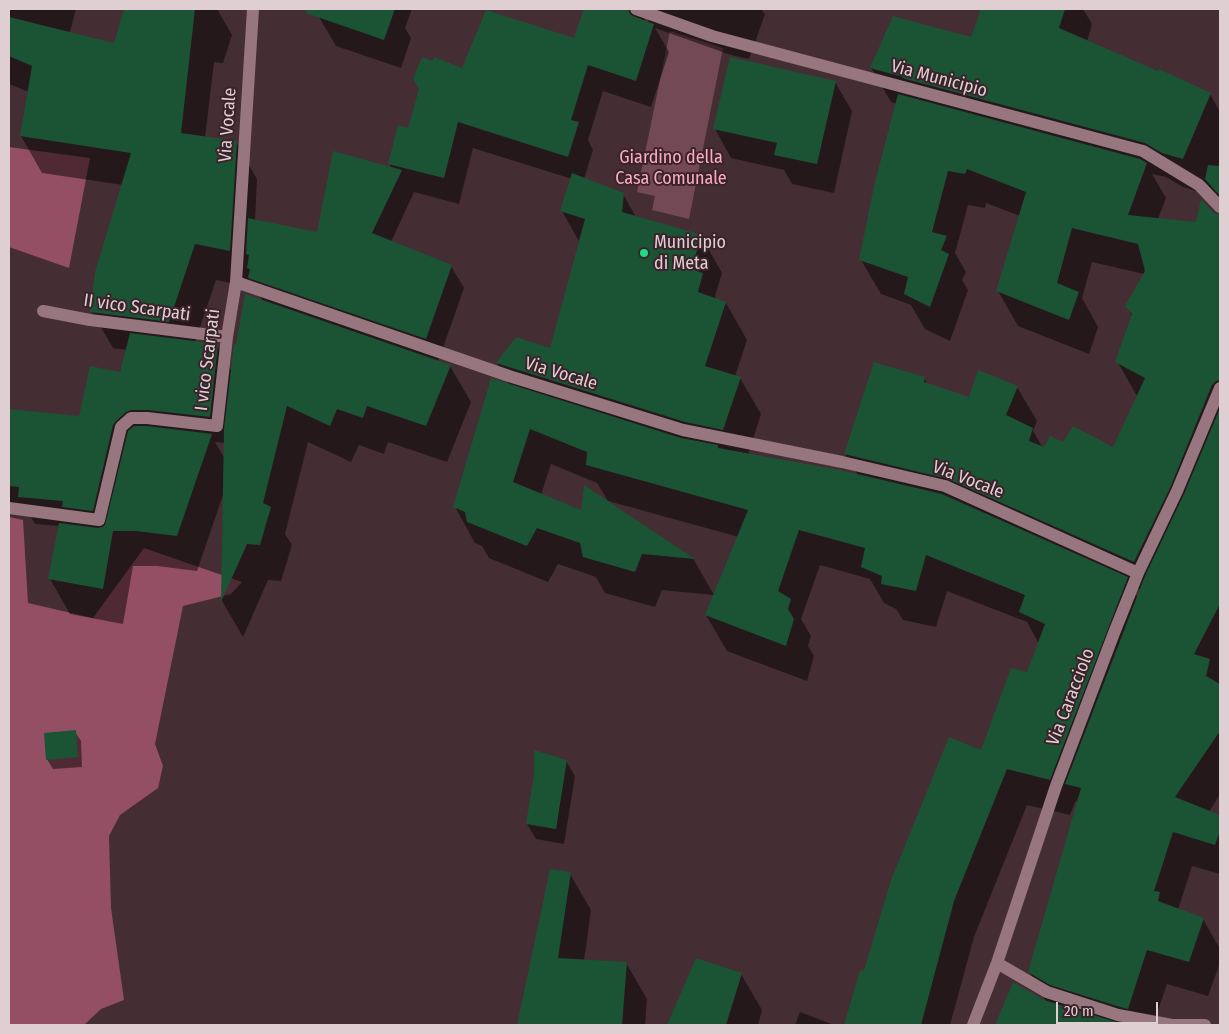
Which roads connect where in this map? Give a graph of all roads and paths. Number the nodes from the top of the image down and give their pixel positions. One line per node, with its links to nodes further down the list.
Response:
1 (253, 9): 4 (street, Via Vocale)
2 (636, 9): 3 (street, Via Municipio)
3 (1220, 207)
4 (236, 282): 6 (street, I vico Scarpati); 9 (street, Via Vocale)
5 (44, 311): 6 (street, II vico Scarpati)
6 (227, 337): 8 (street, I vico Scarpati)
7 (1220, 388): 9 (street, Via Caracciolo)
8 (9, 508)
9 (1138, 573): 10 (street, Via Caracciolo)
10 (997, 963): 11 (street, Via Caracciolo); 12 (street)
11 (973, 1025)
12 (1205, 1025)

